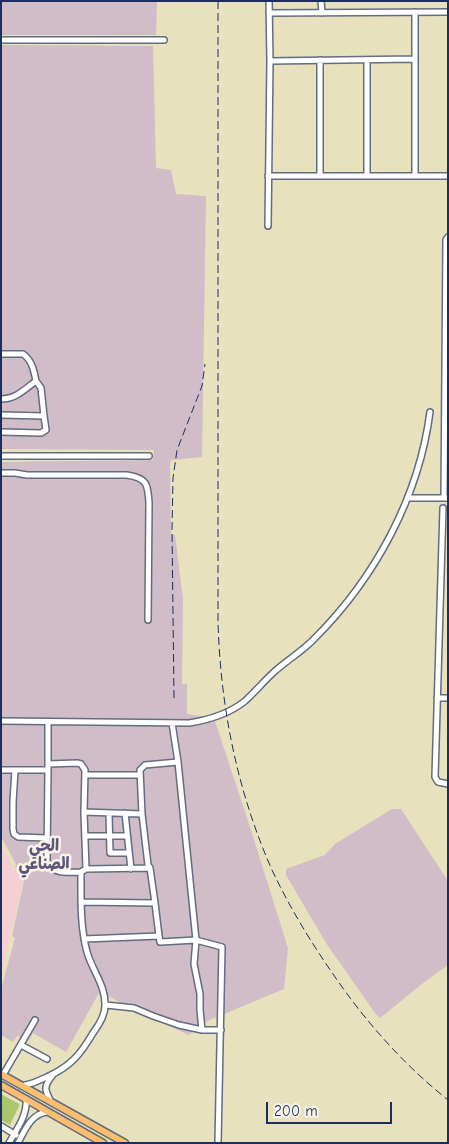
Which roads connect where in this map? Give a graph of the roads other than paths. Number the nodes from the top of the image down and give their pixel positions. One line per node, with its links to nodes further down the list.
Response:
1 (269, 1): 5 (street)
2 (321, 1): 6 (street)
3 (416, 12): 4 (street); 6 (street); 9 (street)
4 (448, 12)
5 (269, 13): 6 (street); 12 (street)
6 (322, 13)
7 (1, 40): 8 (street)
8 (164, 40)
9 (415, 59): 11 (street); 16 (street)
10 (320, 60): 11 (street); 12 (street); 14 (street)
11 (367, 60): 15 (street)
12 (270, 61): 13 (street)
13 (268, 176): 14 (street); 18 (street)
14 (320, 176): 15 (street)
15 (367, 176): 16 (street)
16 (415, 176): 17 (street)
17 (448, 176)
18 (268, 226)
19 (448, 238): 20 (street)
20 (447, 329): 22 (street)
21 (1, 354): 23 (street)
22 (447, 362): 31 (street)
23 (36, 381): 24 (street); 27 (street)
24 (1, 399)
25 (430, 412): 33 (street)
26 (1, 415): 27 (street)
27 (44, 416): 28 (street)
28 (1, 432)
29 (1, 456): 30 (street)
30 (150, 456)
31 (446, 465): 34 (street)
32 (1, 473): 38 (street)
33 (408, 498): 34 (street); 43 (street)
34 (446, 498)
35 (443, 508): 36 (street)
36 (440, 613): 37 (street); 39 (street)
37 (448, 613)
38 (148, 620)
39 (437, 698): 40 (street); 50 (street)
40 (448, 698)
41 (1, 721): 42 (street)
42 (48, 722): 43 (street); 45 (street)
43 (172, 723): 44 (street)
44 (178, 762): 49 (street); 67 (street)
45 (48, 767): 47 (street); 48 (street); 58 (street)
46 (1, 770): 47 (street)
47 (15, 770): 58 (street)
48 (85, 775): 49 (street); 51 (street)
49 (140, 775): 54 (street)
50 (448, 784)
51 (84, 812): 52 (street); 55 (street)
52 (109, 814): 53 (street); 57 (street)
53 (126, 814): 54 (street); 56 (street)
54 (142, 814): 60 (street)
55 (85, 836): 57 (street); 62 (street)
56 (127, 836): 57 (street); 59 (street)
57 (110, 837): 59 (street)
58 (47, 838): 62 (street)
59 (130, 853): 61 (street)
60 (150, 868): 61 (street); 64 (street)
61 (131, 869): 62 (street)
62 (83, 870): 63 (street)
63 (81, 902): 64 (street); 66 (street)
64 (155, 903): 65 (street)
65 (159, 936): 66 (street); 67 (street)
66 (84, 939): 68 (street)
67 (196, 940): 70 (street); 71 (street)
68 (106, 1005): 70 (street); 75 (street)
69 (36, 1020): 72 (street)
70 (202, 1030): 71 (street)
71 (221, 1030): 87 (street)
72 (21, 1045): 73 (street); 74 (street)
73 (47, 1059)
74 (2, 1074): 77 (main road)
75 (55, 1074): 77 (street); 79 (street)
76 (1, 1086): 78 (main road)
77 (22, 1086): 79 (main road)
78 (26, 1099): 80 (main road); 82 (street)
79 (51, 1102): 86 (main road)
80 (47, 1112): 83 (street); 85 (main road)
81 (1, 1126): 82 (street)
82 (14, 1134): 83 (street); 84 (street)
83 (19, 1140)
84 (9, 1143)
85 (103, 1143)
86 (125, 1143)
87 (218, 1143)

